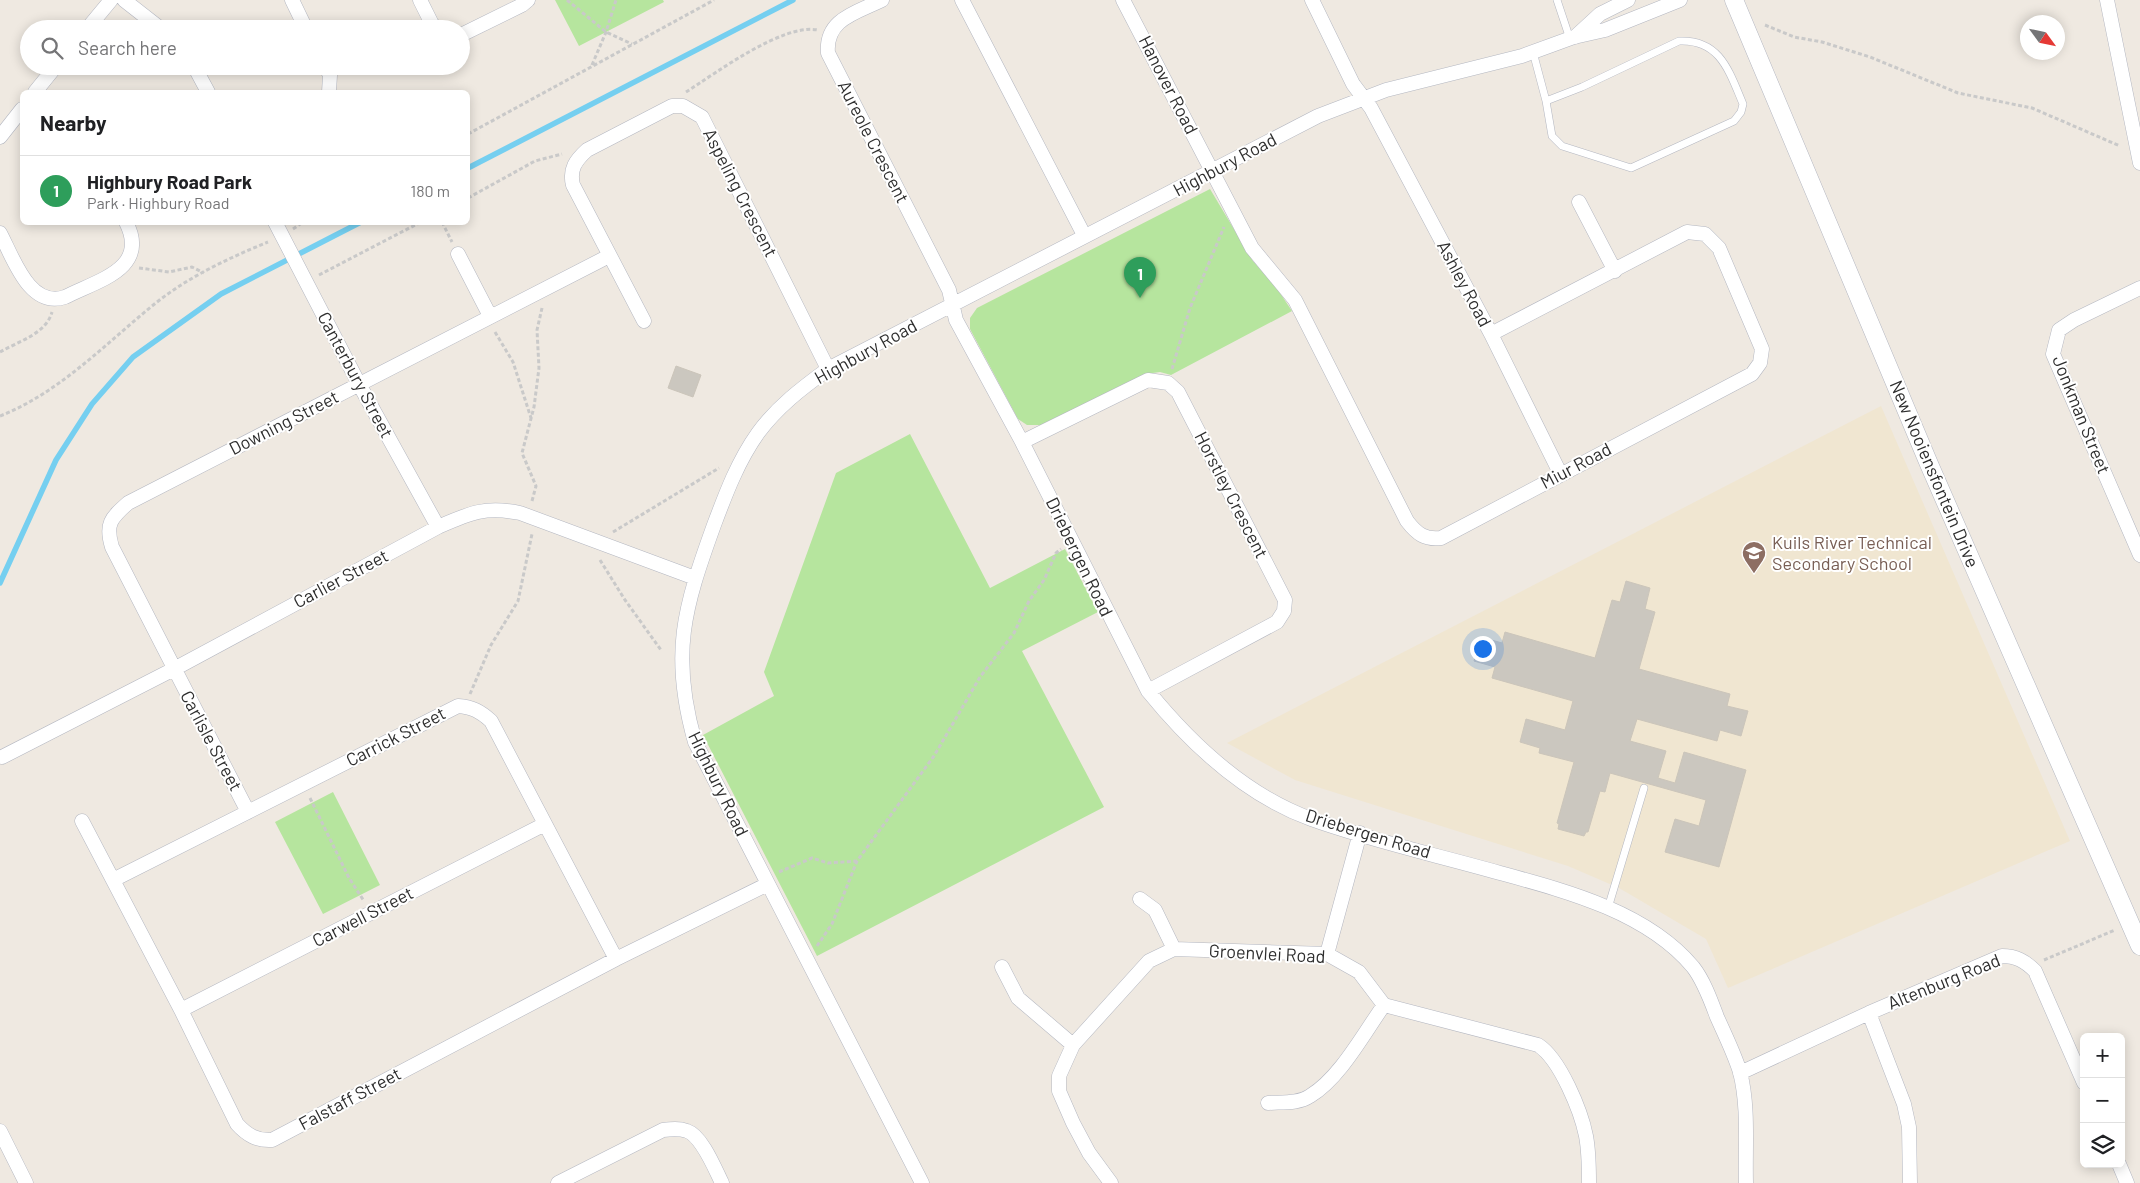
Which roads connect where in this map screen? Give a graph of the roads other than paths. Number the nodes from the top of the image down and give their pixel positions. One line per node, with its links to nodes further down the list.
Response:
1 (111, 0): 15 (street)
2 (124, 0): 16 (street)
3 (292, 0): 17 (street)
4 (420, 0): 18 (street)
5 (528, 0): 19 (street)
6 (882, 0): 43 (street, Aureole Crescent)
7 (962, 0): 38 (street)
8 (1123, 0): 33 (street, Hanover Road)
9 (1312, 0): 28 (street, Ashley Road)
10 (1557, 0): 20 (lane)
11 (1628, 0): 20 (street, Highbury Road)
12 (1680, 0): 20 (street, Highbury Road)
13 (1734, 0): 66 (street, New Nooiensfontein Drive)
14 (2107, 0): 32 (street)
15 (94, 20)
16 (150, 20)
17 (302, 20)
18 (430, 20)
19 (470, 31)
20 (1572, 38): 21 (street, Highbury Road)
21 (1533, 52): 28 (street, Highbury Road); 29 (lane)
22 (49, 75): 25 (street)
23 (199, 75): 26 (street)
24 (330, 75): 27 (street)
25 (37, 90)
26 (207, 90)
27 (329, 90)
28 (1363, 98): 33 (street, Highbury Road); 46 (street, Ashley Road)
29 (1546, 101): 29 (lane)
30 (20, 112): 31 (street)
31 (0, 137)
32 (2140, 163)
33 (1212, 171): 38 (street, Highbury Road); 50 (street, Miur Road)
34 (1579, 202): 41 (street)
35 (127, 225): 37 (street)
36 (277, 225): 48 (street, Canterbury Street)
37 (0, 233)
38 (1084, 236): 43 (street, Highbury Road)
39 (458, 254): 44 (street)
40 (610, 256): 44 (street, Downing Street); 45 (street); 47 (street, Aspeling Crescent)
41 (1615, 271): 46 (street, Miur Road); 50 (street, Miur Road)
42 (2140, 288): 52 (street, Jonkman Street)
43 (953, 306): 47 (street, Highbury Road); 49 (street, Driebergen Road)
44 (490, 316): 48 (street, Downing Street)
45 (644, 321)
46 (1491, 334): 50 (street, Ashley Road)
47 (828, 369): 53 (street, Highbury Road)
48 (359, 384): 51 (street, Canterbury Street); 54 (street, Downing Street)
49 (1022, 442): 55 (street, Driebergen Road); 55 (street, Horstley Crescent)
50 (1560, 473)
51 (438, 527): 53 (street, Carlier Street); 54 (street, Carlier Street)
52 (2140, 555)
53 (695, 578): 63 (street, Highbury Road)
54 (174, 669): 56 (street, Carlier Street); 58 (street, Carlisle Street)
55 (1148, 691): 61 (street, Driebergen Road)
56 (2, 757)
57 (1644, 788): 65 (lane)
58 (248, 812): 60 (street, Carrick Street); 62 (street, Carrick Street)
59 (82, 820): 62 (street, Falstaff Street)
60 (545, 824): 69 (street, Carrick Street); 72 (street, Carwell Street)
61 (1360, 833): 65 (street, Driebergen Road); 68 (street)
62 (113, 880): 72 (street, Falstaff Street)
63 (766, 880): 69 (street, Falstaff Street); 83 (street, Highbury Road)
64 (1140, 899): 67 (street)
65 (1608, 908): 75 (street, Driebergen Road)
66 (2140, 946)
67 (1174, 949): 68 (street, Groenvlei Road); 74 (street, Groenvlei Road)
68 (1328, 954): 71 (street, Groenvlei Road)
69 (616, 959): 72 (street, Falstaff Street)
70 (1002, 967): 74 (street)
71 (1384, 1005): 77 (street); 85 (street)
72 (181, 1010)
73 (1868, 1013): 75 (street, Altenburg Road); 76 (street, Altenburg Road); 87 (street)
74 (1073, 1045): 84 (street, Groenvlei Road)
75 (1740, 1073): 86 (street, Driebergen Road)
76 (2082, 1078)
77 (1268, 1103)
78 (0, 1131): 80 (street)
79 (2121, 1168): 88 (street)
80 (26, 1183)
81 (558, 1183): 82 (street)
82 (722, 1183)
83 (922, 1183)
84 (1112, 1183)
85 (1589, 1183)
86 (1746, 1183)
87 (1910, 1183)
88 (2127, 1183)

